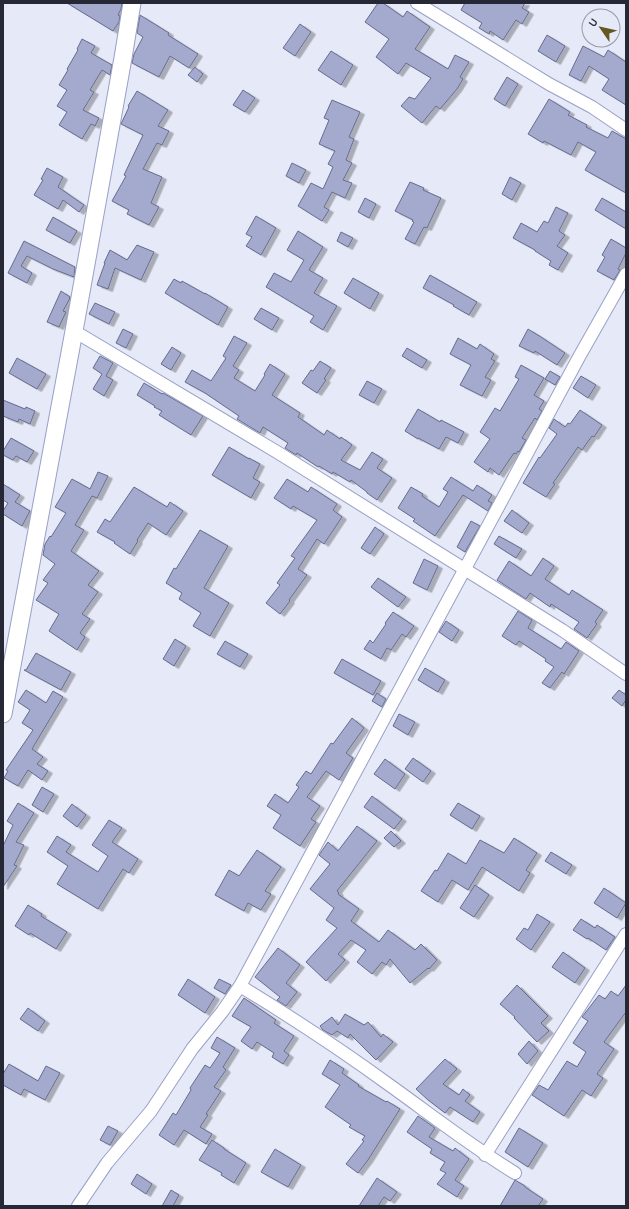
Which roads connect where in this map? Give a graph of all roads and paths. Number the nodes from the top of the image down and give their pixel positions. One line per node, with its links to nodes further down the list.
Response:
1 (132, 3): 5 (street)
2 (417, 3): 3 (street)
3 (626, 130)
4 (626, 274): 6 (street)
5 (74, 331): 6 (street); 8 (street)
6 (464, 570): 7 (street); 10 (street)
7 (626, 674)
8 (3, 714)
9 (626, 934): 11 (street)
10 (240, 986): 11 (street); 13 (street)
11 (485, 1155): 12 (street)
12 (515, 1173)
13 (78, 1206)

